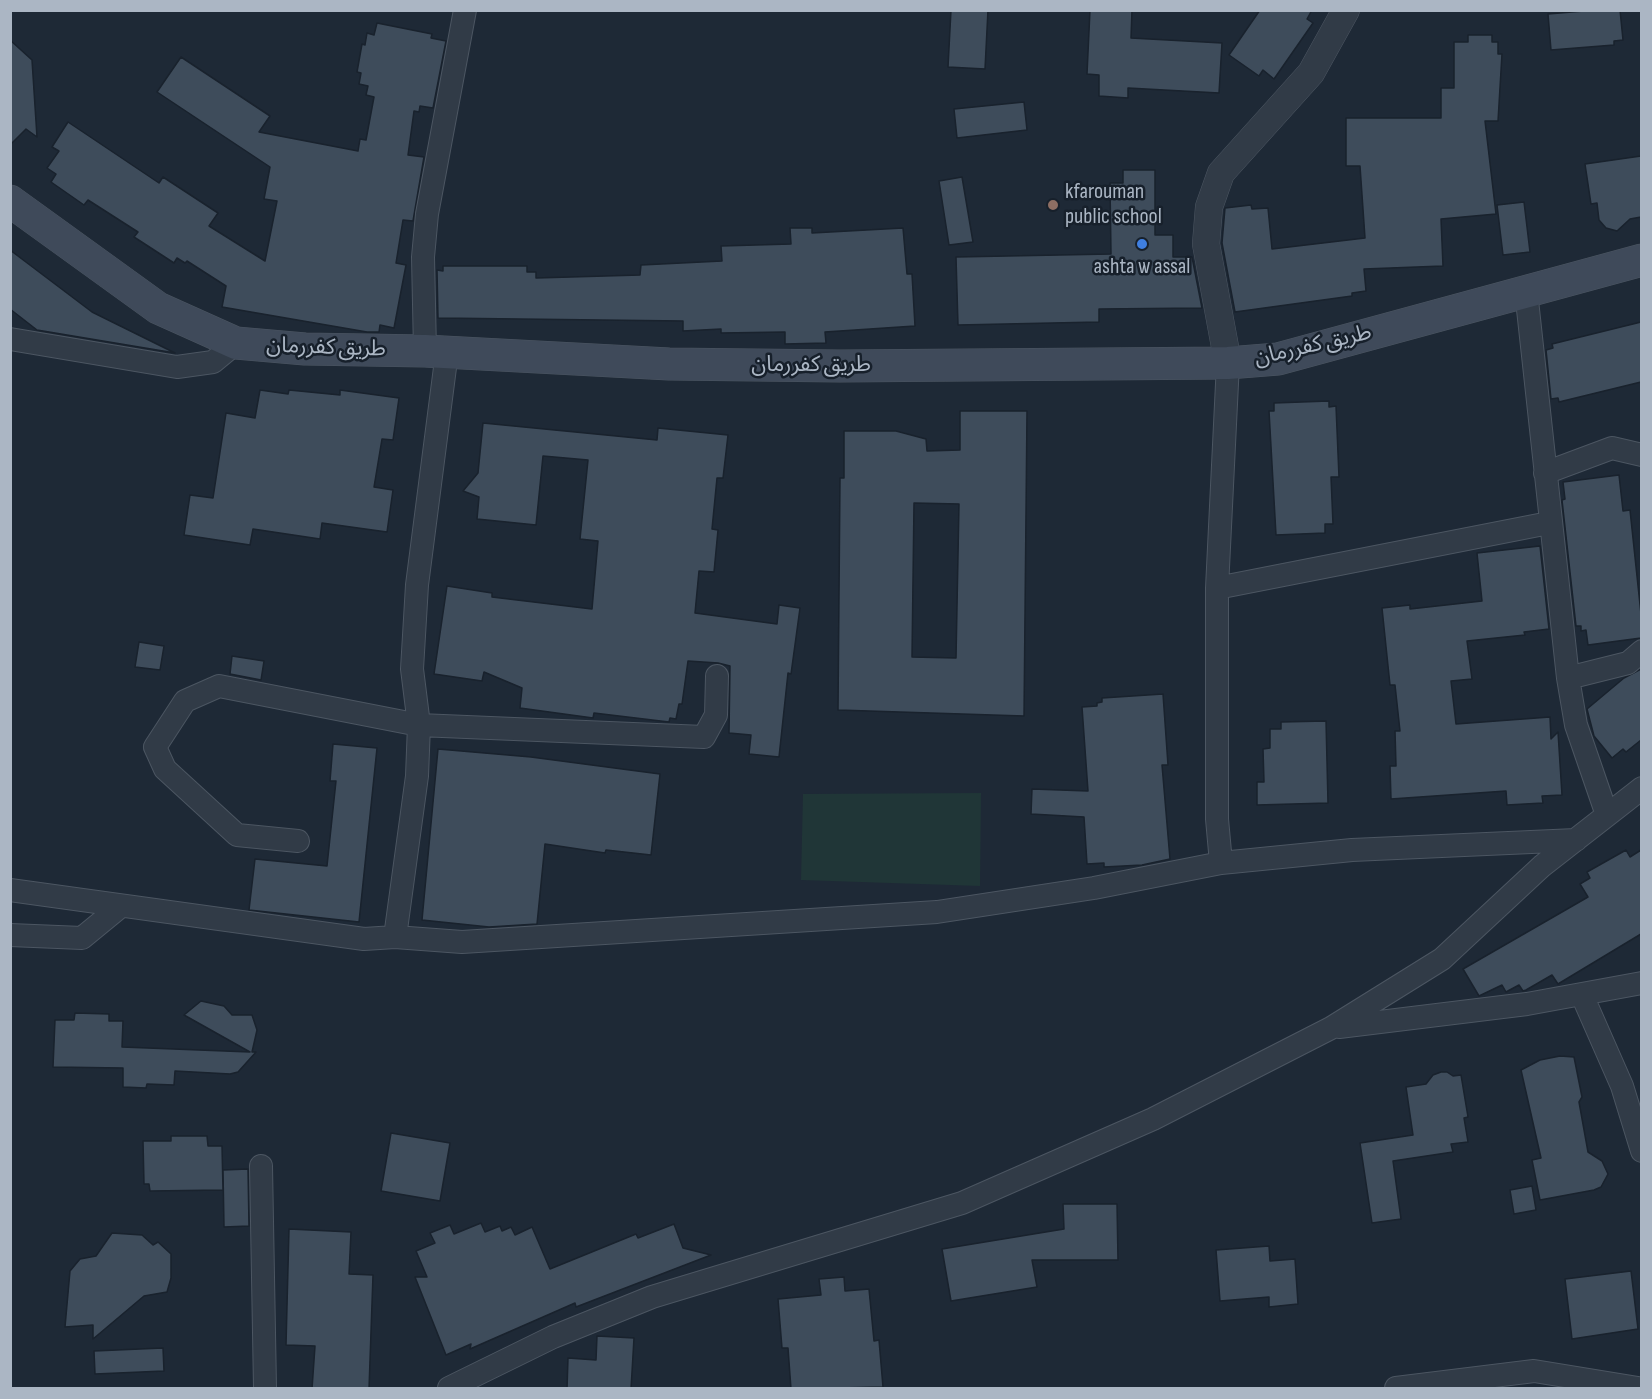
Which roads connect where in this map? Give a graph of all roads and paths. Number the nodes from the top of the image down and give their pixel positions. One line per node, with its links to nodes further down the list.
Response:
1 (465, 10): 8 (street)
2 (1346, 10): 9 (street)
3 (10, 201): 7 (main road, طريق كفررمان)
4 (1641, 260): 5 (main road, طريق كفررمان)
5 (1526, 291): 9 (main road, طريق كفررمان); 11 (street)
6 (10, 339): 7 (street)
7 (236, 343): 8 (main road, طريق كفررمان)
8 (436, 352): 9 (main road, طريق كفررمان); 17 (street)
9 (1228, 363): 13 (street)
10 (1641, 455): 11 (street)
11 (1545, 473): 12 (street)
12 (1550, 523): 13 (street); 16 (street)
13 (1217, 588): 22 (street)
14 (1641, 651): 16 (street)
15 (717, 676): 17 (street)
16 (1568, 678): 19 (street)
17 (419, 725): 21 (street); 26 (street)
18 (1641, 788): 19 (street)
19 (1607, 815): 20 (street)
20 (1576, 840): 22 (street); 29 (street)
21 (298, 841)
22 (1221, 862): 26 (street)
23 (10, 890): 24 (street)
24 (121, 906): 25 (street); 26 (street)
25 (10, 935)
26 (395, 937)
27 (1641, 983): 28 (street)
28 (1582, 995): 29 (street); 30 (street)
29 (1331, 1028): 33 (street)
30 (1641, 1151)
31 (261, 1166): 32 (street)
32 (265, 1389)
33 (449, 1389)
34 (1396, 1389): 35 (street)
35 (1638, 1389)

